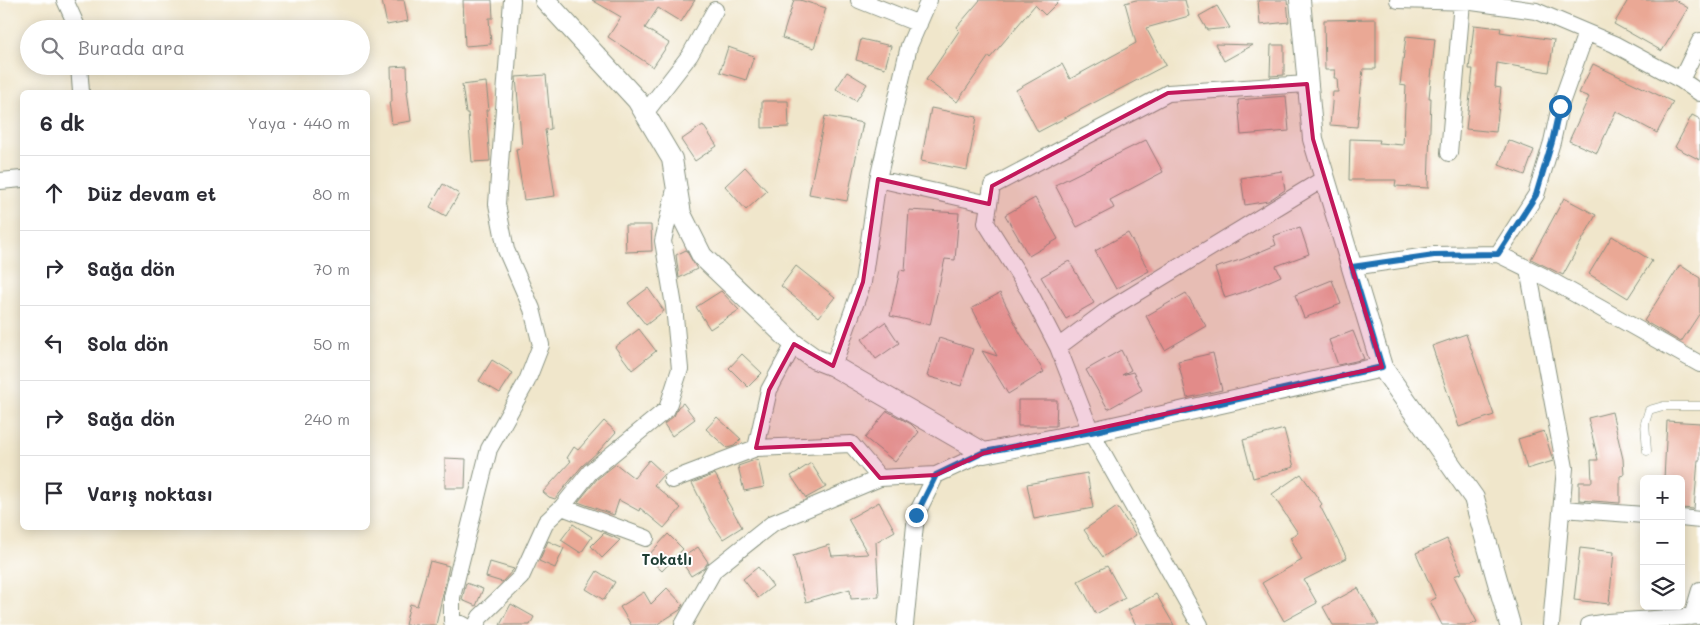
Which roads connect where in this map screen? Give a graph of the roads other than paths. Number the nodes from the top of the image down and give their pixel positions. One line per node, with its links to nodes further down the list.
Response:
1 (64, 0): 11 (street)
2 (512, 0): 52 (street)
3 (545, 0): 20 (street)
4 (859, 0): 12 (street)
5 (929, 0): 12 (street)
6 (1300, 0): 17 (street)
7 (1398, 0): 8 (street)
8 (1462, 2): 9 (street); 21 (street)
9 (1536, 6): 13 (street)
10 (715, 10): 20 (street)
11 (74, 20)
12 (919, 24): 24 (street)
13 (1586, 33): 16 (street); 28 (street)
14 (1700, 41): 16 (street)
15 (79, 75): 18 (street)
16 (1681, 80): 19 (street)
17 (1308, 84): 22 (street); 27 (street)
18 (82, 90)
19 (1700, 93)
20 (645, 113): 26 (street)
21 (1449, 153)
22 (1325, 178): 29 (street); 32 (street)
23 (20, 179): 25 (street)
24 (878, 179): 27 (street); 34 (street)
25 (0, 182)
26 (676, 184): 31 (street); 44 (street)
27 (989, 204): 32 (street)
28 (1498, 254): 29 (street); 30 (street)
29 (1352, 267): 35 (street)
30 (1528, 269): 33 (street); 45 (street)
31 (794, 344): 34 (street); 38 (street)
32 (1058, 347): 37 (street)
33 (1700, 364)
34 (833, 366): 40 (street)
35 (1382, 367): 37 (street); 57 (street)
36 (1700, 406): 39 (lane)
37 (1091, 432): 40 (street); 56 (street)
38 (756, 448): 42 (street); 43 (street)
39 (1647, 451)
40 (984, 452): 41 (street)
41 (936, 475): 42 (street); 55 (street)
42 (880, 478): 54 (street)
43 (672, 480)
44 (562, 507): 49 (street); 53 (street)
45 (1562, 509): 46 (street); 58 (street)
46 (1640, 515)
47 (1685, 518): 48 (street)
48 (1700, 520)
49 (646, 538)
50 (1700, 590): 51 (street)
51 (1696, 616): 59 (street)
52 (464, 625)
53 (476, 625)
54 (683, 625)
55 (905, 625)
56 (1200, 625)
57 (1510, 625)
58 (1551, 625)
59 (1589, 625)

